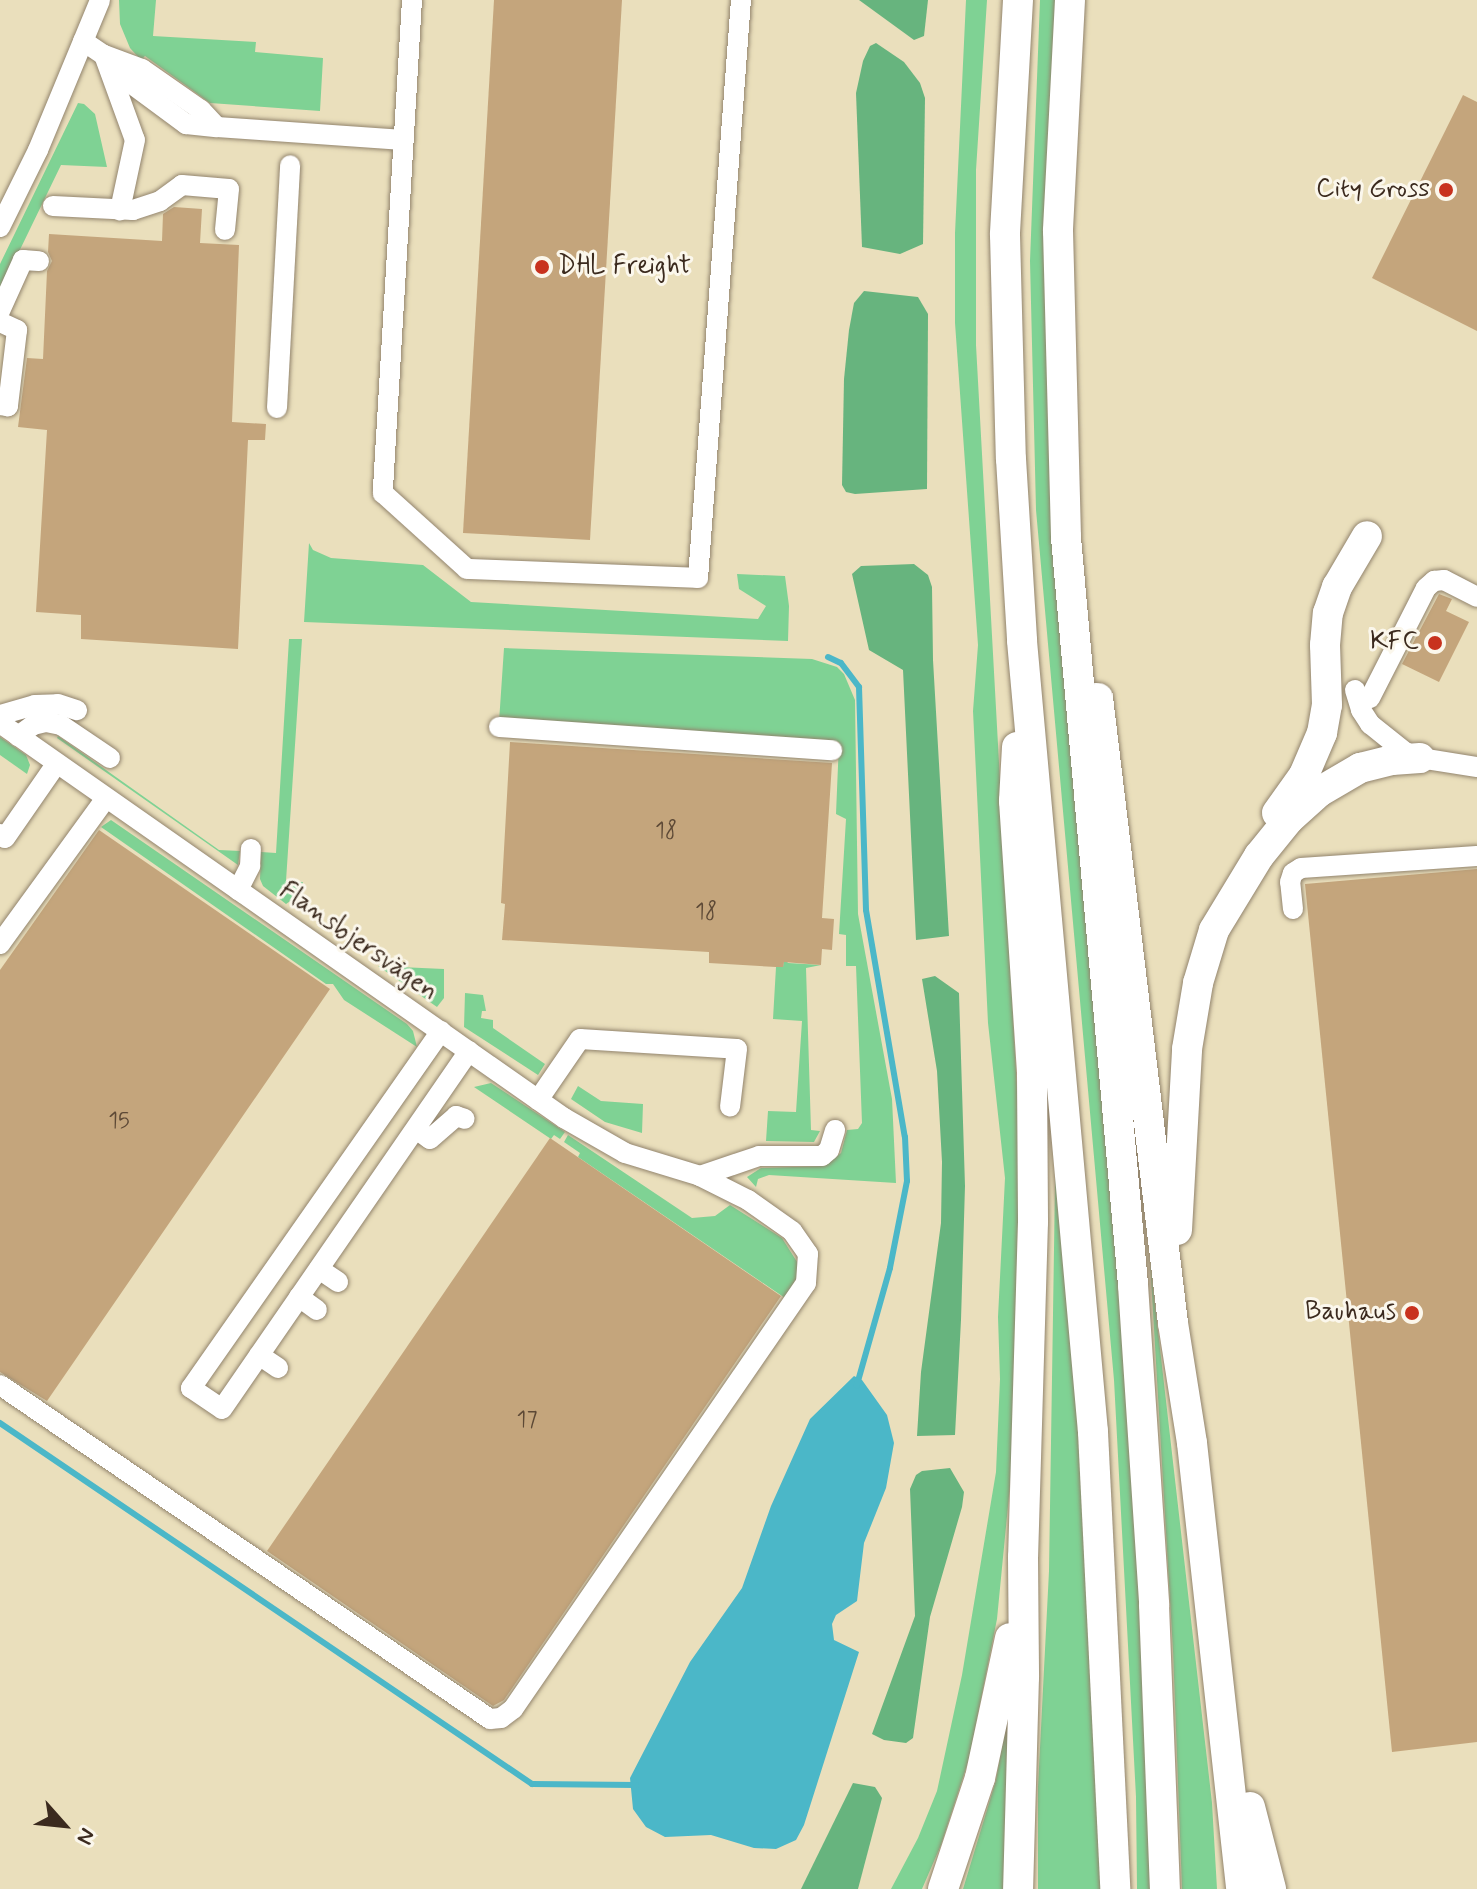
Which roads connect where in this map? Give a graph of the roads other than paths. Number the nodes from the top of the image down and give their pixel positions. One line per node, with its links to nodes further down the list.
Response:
1 (100, 0): 6 (street)
2 (412, 0): 8 (street)
3 (741, 0): 8 (street)
4 (1018, 0): 21 (highway)
5 (1069, 7): 52 (highway); 60 (highway)
6 (83, 41): 7 (street); 12 (street)
7 (104, 55): 8 (street); 11 (street)
8 (404, 140)
9 (290, 165): 17 (street)
10 (53, 206): 11 (street)
11 (120, 210): 13 (street)
12 (0, 227)
13 (225, 230)
14 (39, 261): 15 (street)
15 (0, 311)
16 (0, 322): 18 (street)
17 (277, 408)
18 (2, 414)
19 (1367, 536): 38 (highway)
20 (1477, 597): 29 (street)
21 (1022, 641): 56 (highway); 59 (highway)
22 (77, 710): 23 (street)
23 (0, 715)
24 (0, 723): 26 (street, Flansbjersvägen)
25 (499, 727): 27 (street)
26 (18, 736): 28 (street); 30 (street, Flansbjersvägen)
27 (832, 750)
28 (110, 758)
29 (1420, 758): 31 (street); 38 (highway)
30 (57, 763): 32 (street, Flansbjersvägen); 33 (street)
31 (1477, 767)
32 (106, 798): 36 (street, Flansbjersvägen); 39 (street)
33 (0, 834)
34 (251, 849): 36 (street)
35 (1477, 856): 37 (street)
36 (238, 890): 40 (street, Flansbjersvägen)
37 (1293, 909)
38 (1214, 930): 52 (highway)
39 (0, 944)
40 (441, 1031): 41 (street, Flansbjersvägen); 53 (street)
41 (469, 1051): 42 (street, Flansbjersvägen); 45 (street)
42 (538, 1100): 43 (street); 47 (street, Flansbjersvägen)
43 (730, 1107)
44 (465, 1119): 45 (street)
45 (416, 1129): 48 (street)
46 (835, 1130): 47 (street)
47 (700, 1176): 55 (street, Flansbjersvägen)
48 (319, 1269): 49 (street); 50 (street)
49 (338, 1282)
50 (299, 1297): 51 (street); 53 (street)
51 (317, 1310)
52 (1173, 1323): 61 (highway); 62 (highway)
53 (259, 1355): 54 (street)
54 (278, 1368)
55 (0, 1385)
56 (1023, 1557): 57 (highway); 58 (highway)
57 (943, 1889)
58 (1018, 1889)
59 (1115, 1889)
60 (1165, 1889)
61 (1241, 1889)
62 (1271, 1889)

